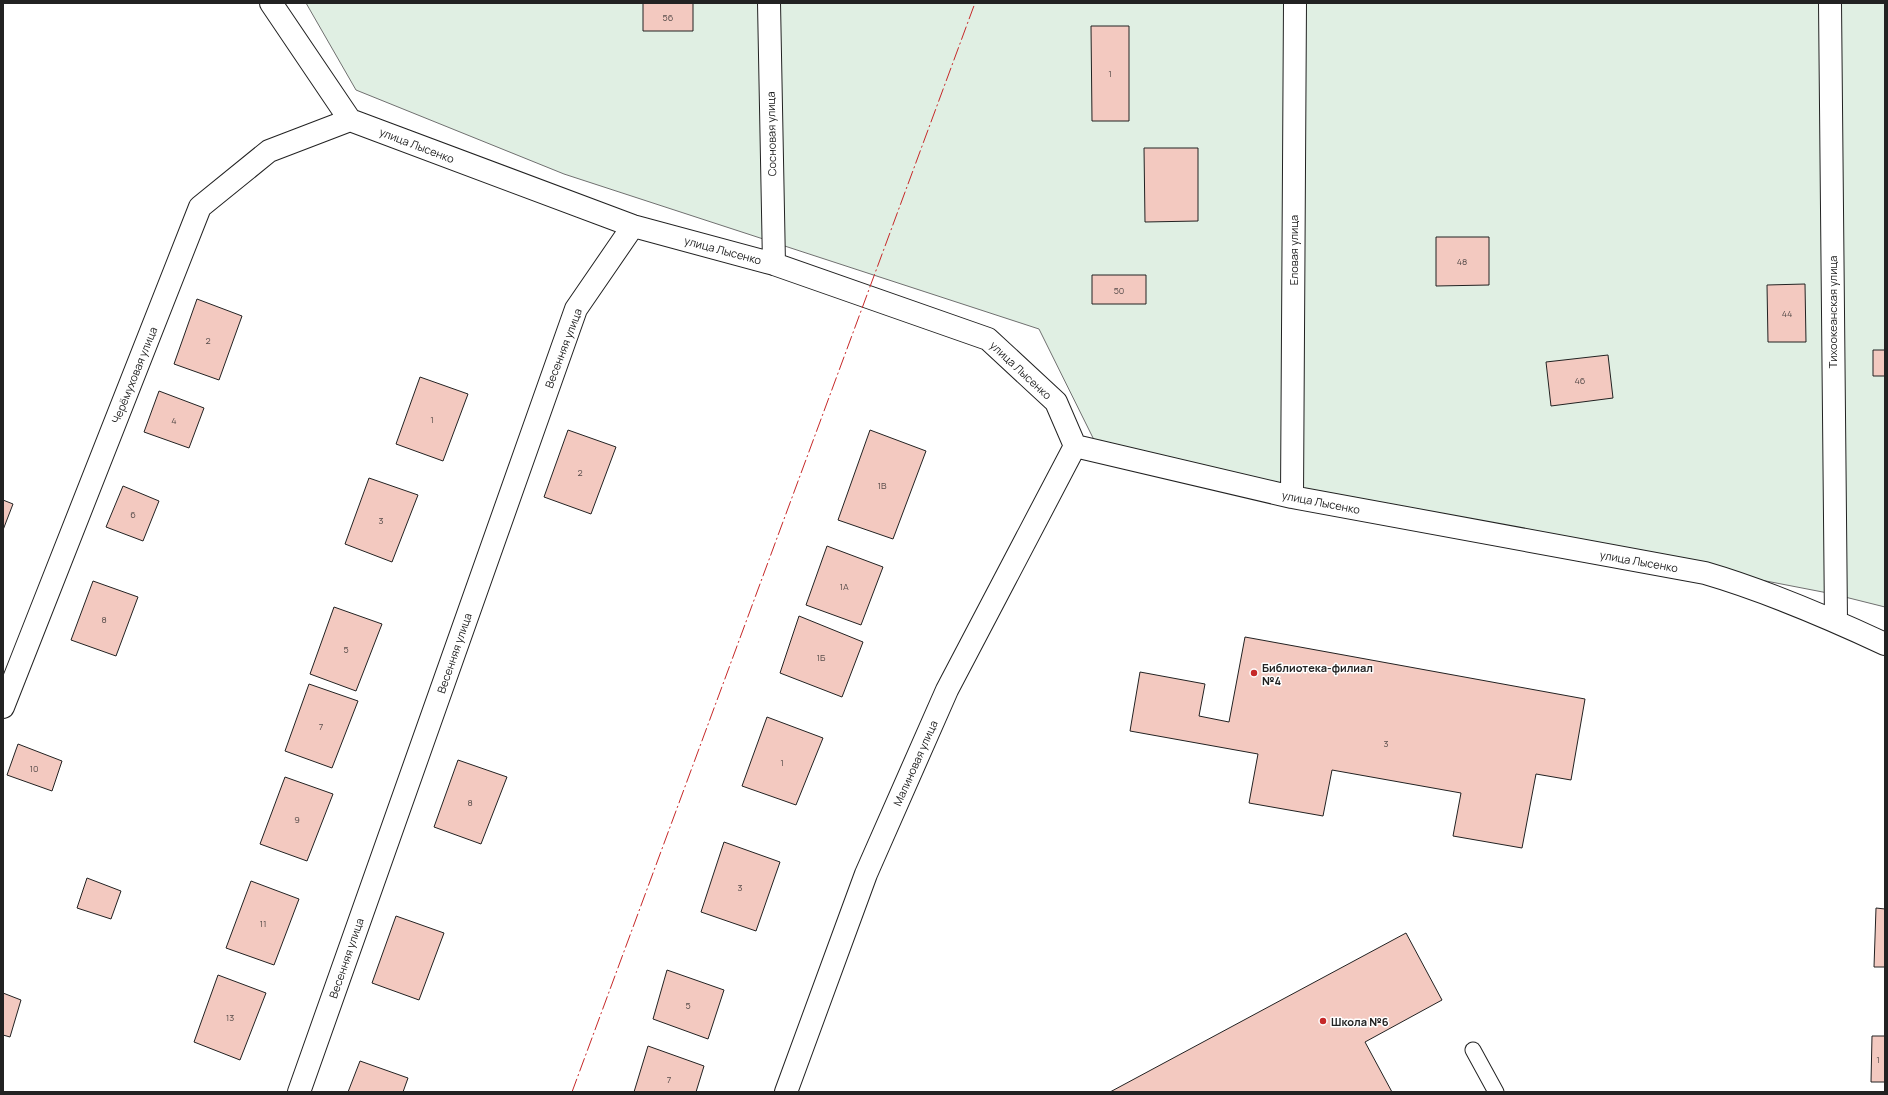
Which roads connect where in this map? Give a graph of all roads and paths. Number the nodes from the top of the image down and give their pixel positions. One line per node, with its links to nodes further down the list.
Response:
1 (271, 3): 5 (street)
2 (769, 3): 7 (street, Сосновая улица)
3 (1295, 3): 9 (street, Еловая улица)
4 (1830, 3): 10 (street, Тихоокеанская улица)
5 (350, 120): 6 (street, улица Лысенко); 12 (street, Черёмуховая улица)
6 (633, 226): 7 (street, улица Лысенко); 14 (street, Весенняя улица)
7 (774, 264): 8 (street, улица Лысенко)
8 (1074, 446): 9 (street, улица Лысенко); 15 (street, Малиновая улица)
9 (1292, 497): 10 (street, улица Лысенко)
10 (1836, 621): 11 (street, улица Лысенко)
11 (1885, 644)
12 (3, 707)
13 (1473, 1050): 16 (lane)
14 (299, 1092)
15 (786, 1092)
16 (1496, 1092)

